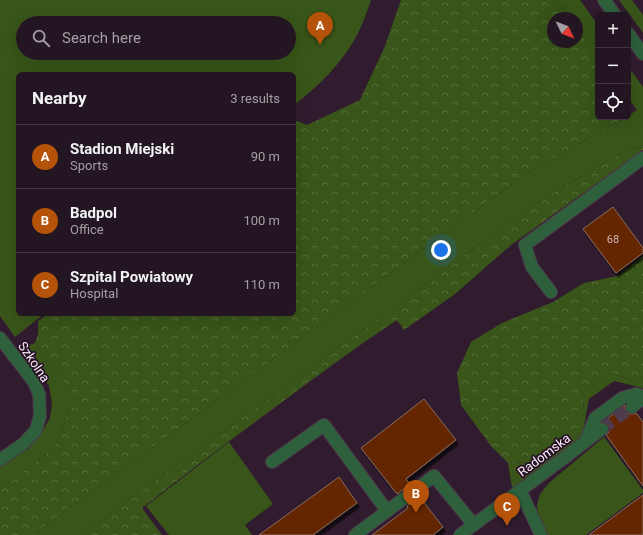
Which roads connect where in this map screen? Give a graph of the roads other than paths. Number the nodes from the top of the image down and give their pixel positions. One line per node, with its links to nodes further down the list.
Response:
1 (604, 0): 2 (street)
2 (613, 12)
3 (631, 37): 4 (street)
4 (643, 54)
5 (643, 158): 6 (street)
6 (551, 292)
7 (0, 338): 12 (street, Szkolna)
8 (643, 397): 9 (street, Radomska); 11 (street, Radomska)
9 (632, 407)
10 (602, 429): 11 (street, Radomska)
11 (586, 440): 14 (street, Radomska)
12 (0, 460)
13 (272, 462): 15 (street)
14 (520, 490): 16 (street); 19 (street, Radomska)
15 (387, 511): 16 (street); 17 (street)
16 (474, 524): 18 (street)
17 (355, 535)
18 (460, 535)
19 (541, 535)

